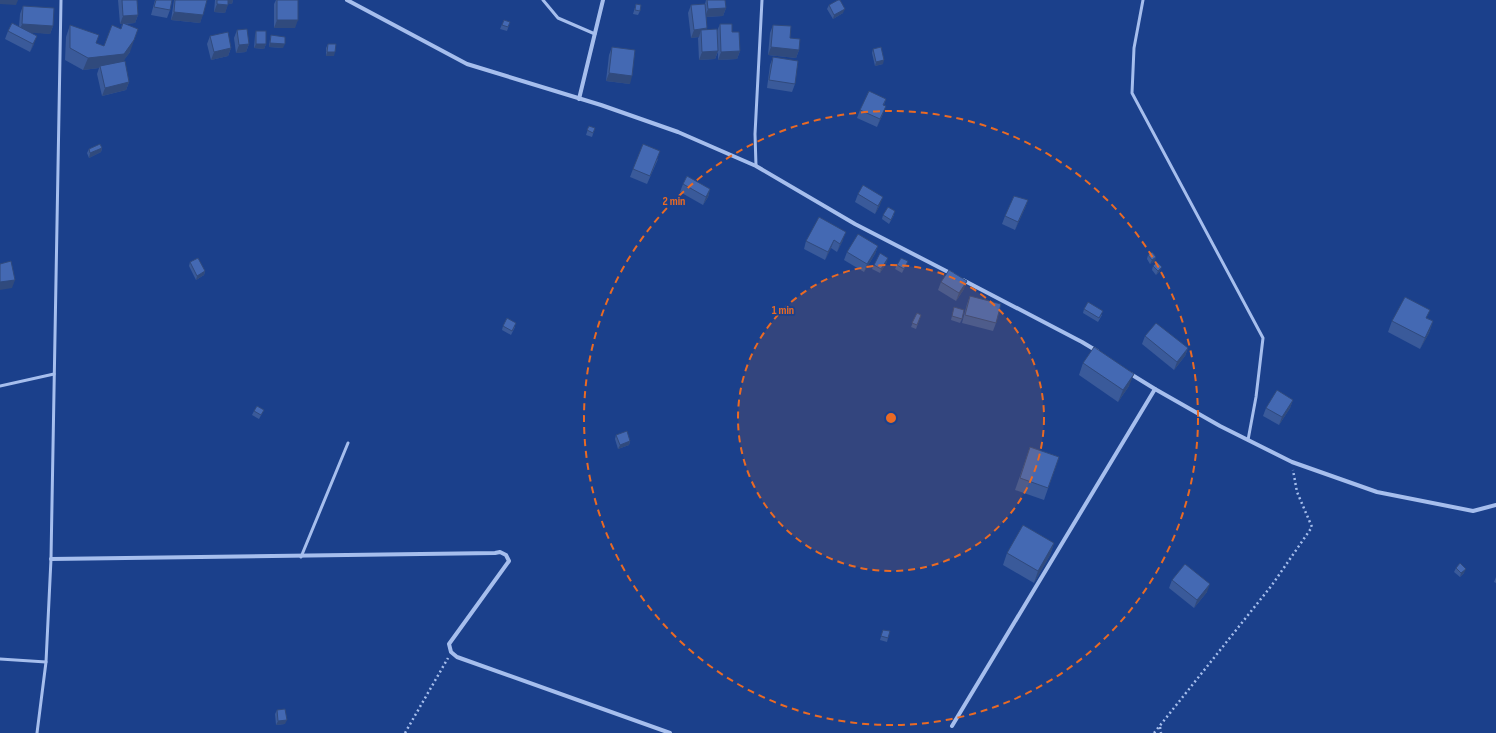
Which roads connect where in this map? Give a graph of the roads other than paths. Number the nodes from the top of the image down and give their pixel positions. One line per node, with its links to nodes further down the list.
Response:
1 (61, 0): 14 (lane)
2 (347, 0): 8 (street)
3 (543, 0): 7 (lane)
4 (604, 0): 7 (street)
5 (762, 0): 9 (lane)
6 (1143, 0): 17 (lane)
7 (595, 34): 8 (street)
8 (579, 99): 9 (street)
9 (756, 166): 10 (street)
10 (954, 275)
11 (961, 279): 12 (street)
12 (1102, 355)
13 (1122, 368): 16 (street)
14 (54, 374): 15 (lane); 21 (lane)
15 (0, 386)
16 (1156, 389): 17 (street); 24 (street)
17 (1248, 440): 19 (street)
18 (348, 443): 20 (lane)
19 (1496, 505)
20 (301, 557): 21 (street); 26 (street)
21 (51, 559): 23 (lane)
22 (0, 659): 23 (lane)
23 (46, 662): 25 (lane)
24 (952, 726)
25 (37, 733)
26 (670, 733)

